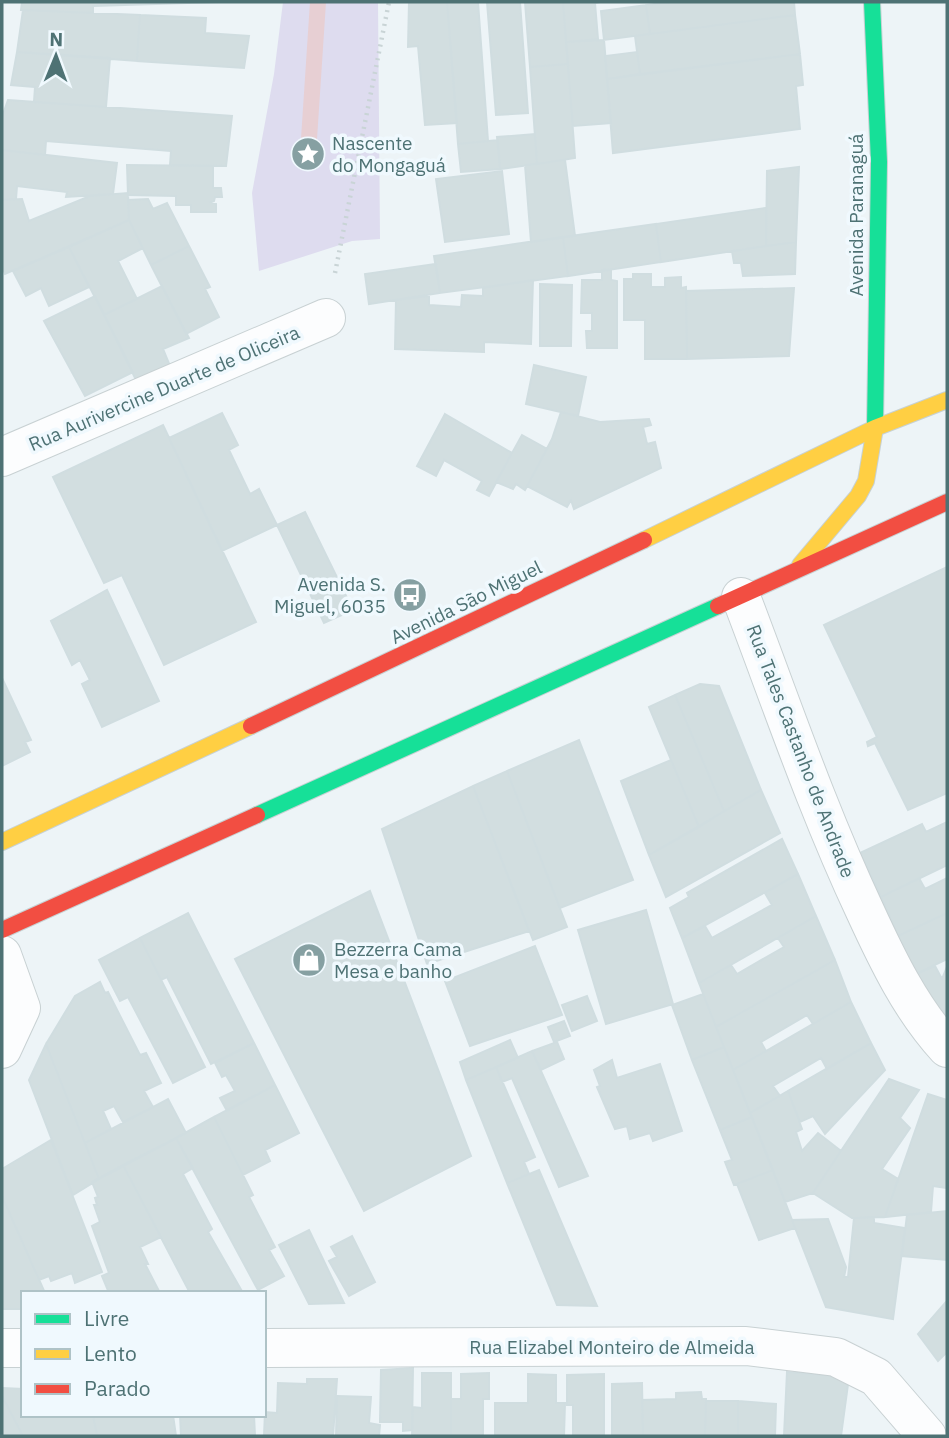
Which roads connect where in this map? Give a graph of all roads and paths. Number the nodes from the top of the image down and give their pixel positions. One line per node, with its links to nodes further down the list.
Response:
1 (389, 2): 3 (path)
2 (872, 2): 5 (main road, Avenida Paranaguá)
3 (326, 318): 6 (street, Rua Aurivercine Duarte de Oliceira)
4 (947, 400): 5 (main road, Avenida São Miguel)
5 (875, 428): 8 (main road, Avenida Paranaguá); 10 (main road, Avenida São Miguel)
6 (2, 457)
7 (947, 502): 8 (main road)
8 (792, 574): 9 (main road)
9 (741, 597): 11 (main road); 13 (street, Rua Tales Castanho de Andrade)
10 (2, 842)
11 (2, 930)
12 (2, 955): 14 (street)
13 (947, 1048)
14 (2, 1049)
15 (2, 1348): 16 (street)
16 (21, 1348)
17 (266, 1348): 18 (street, Rua Elizabel Monteiro de Almeida)
18 (927, 1436)

